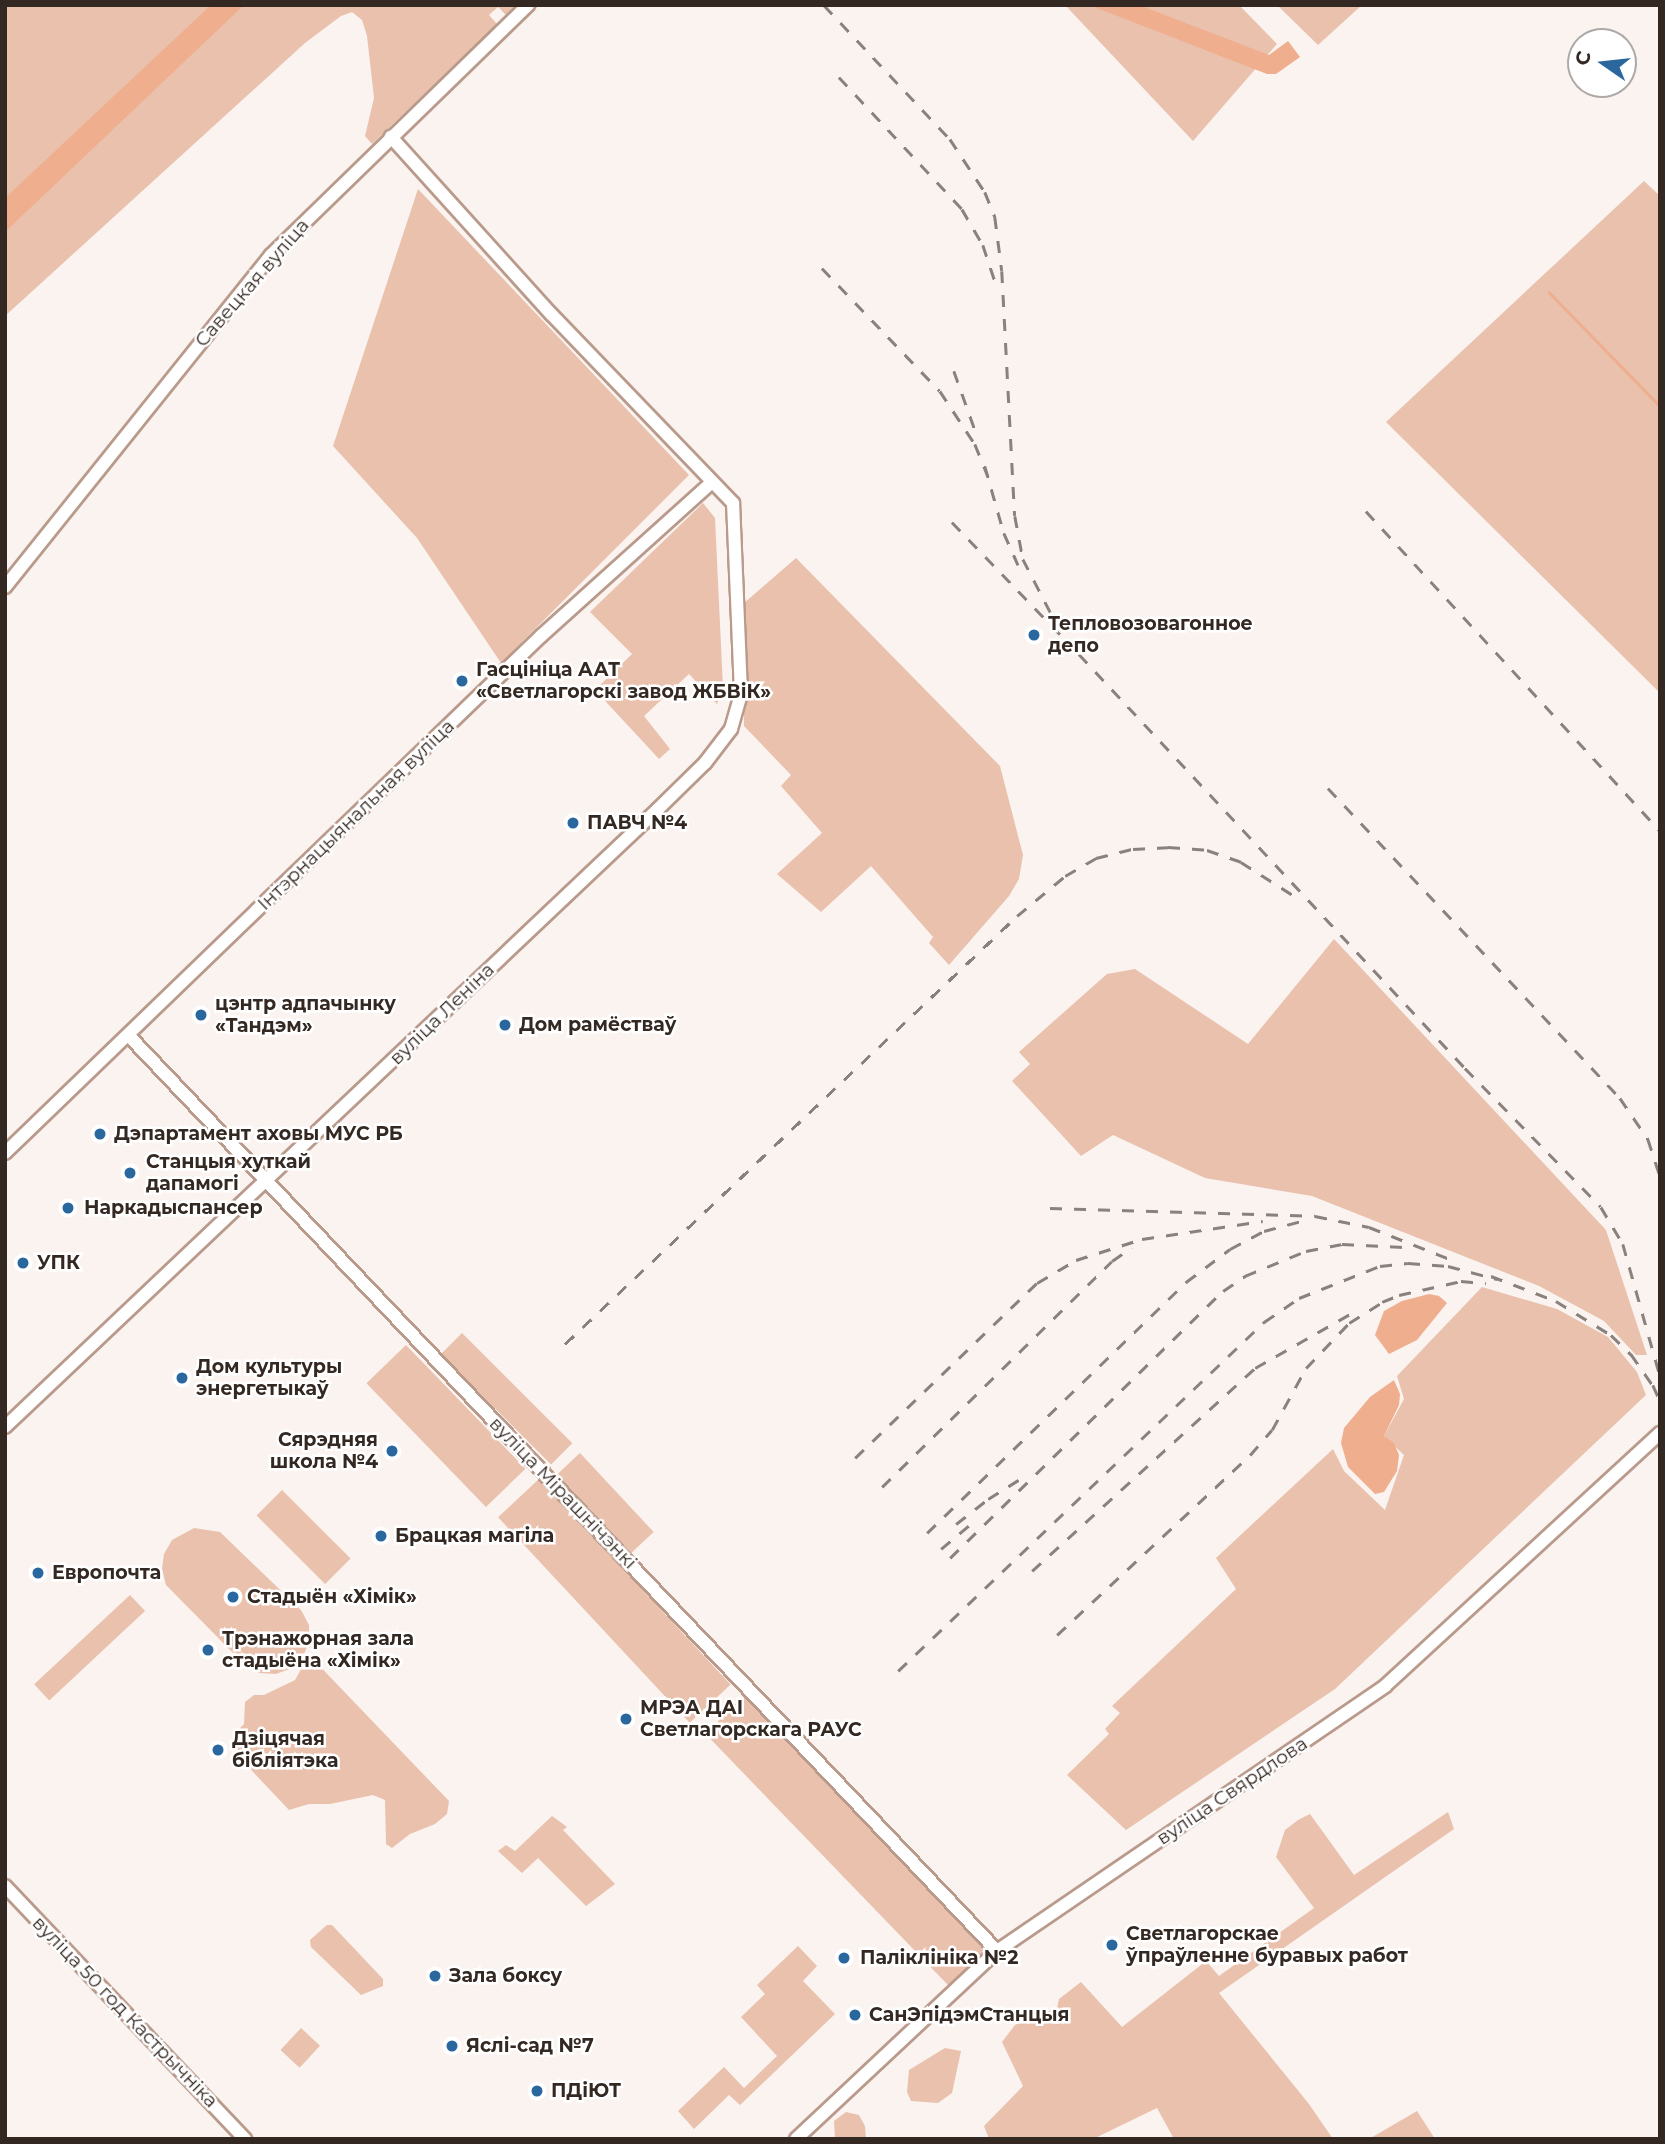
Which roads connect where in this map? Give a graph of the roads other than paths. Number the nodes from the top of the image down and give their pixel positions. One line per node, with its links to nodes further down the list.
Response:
1 (528, 5): 2 (street, Савецкая вуліца)
2 (391, 137): 3 (street, вуліца Леніна); 4 (street, Савецкая вуліца)
3 (712, 482): 5 (street, Інтэрнацыянальная вуліца); 7 (street, вуліца Леніна)
4 (5, 587)
5 (129, 1036): 6 (street, Інтэрнацыянальная вуліца); 7 (street, вуліца Мірашнічэнкі)
6 (5, 1153)
7 (267, 1181): 8 (street, вуліца Леніна); 11 (street, вуліца Мірашнічэнкі)
8 (5, 1427)
9 (1660, 1433): 11 (street, вуліца Свярдлова)
10 (5, 1886): 12 (street, вуліца 50 год Кастрычніка)
11 (997, 1951): 13 (street, вуліца Свярдлова)
12 (245, 2139)
13 (796, 2139)

